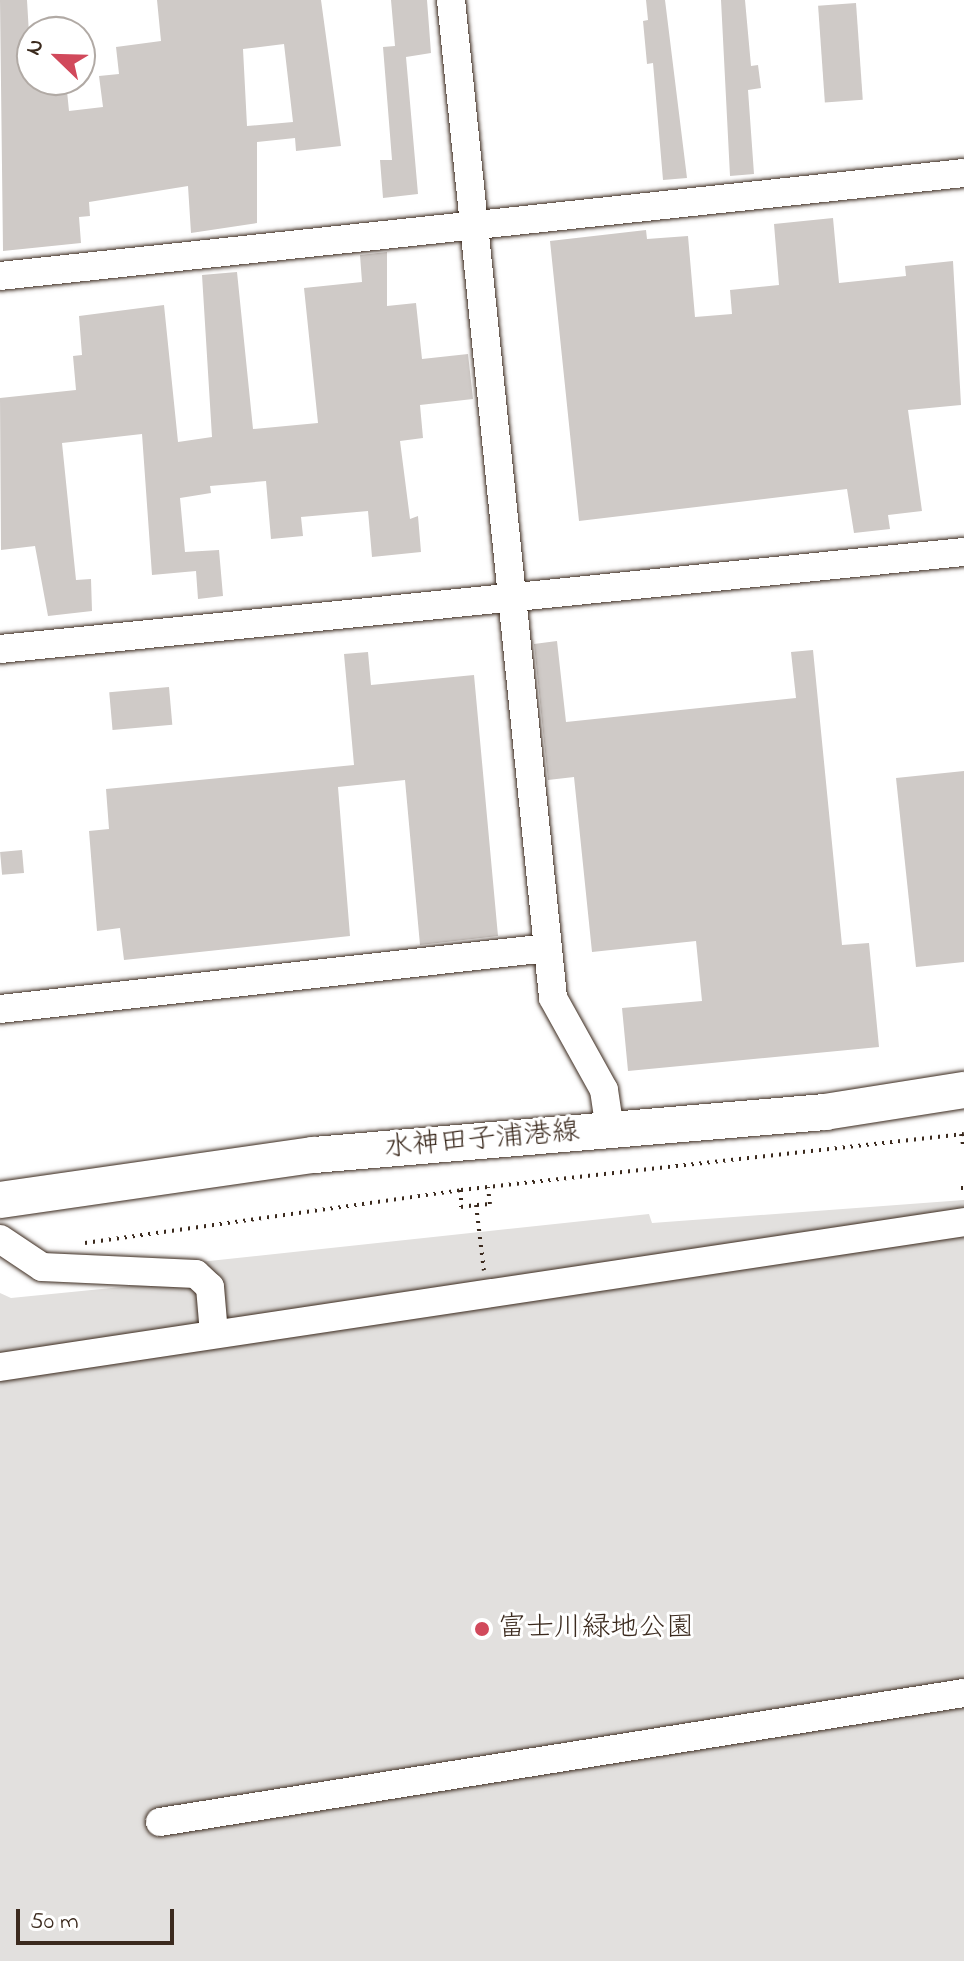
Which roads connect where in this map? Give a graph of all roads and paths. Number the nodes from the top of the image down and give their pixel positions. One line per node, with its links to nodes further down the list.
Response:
1 (451, 0): 3 (street)
2 (964, 173): 3 (street)
3 (473, 225): 4 (street); 6 (street)
4 (0, 276)
5 (964, 552): 6 (street)
6 (513, 596): 7 (street); 8 (street)
7 (0, 649)
8 (548, 948): 9 (street); 11 (street)
9 (0, 1009)
10 (964, 1090): 11 (main road, 水神田子浦港線)
11 (610, 1130): 16 (main road, 水神田子浦港線)
12 (962, 1134): 13 (path); 14 (path)
13 (964, 1150)
14 (488, 1187): 15 (path); 17 (path)
15 (461, 1190): 17 (path); 20 (path)
16 (0, 1200)
17 (476, 1205): 21 (path)
18 (964, 1222): 21 (street)
19 (0, 1239): 22 (street)
20 (81, 1244)
21 (487, 1293): 22 (street)
22 (214, 1334): 23 (street)
23 (0, 1367)
24 (964, 1693): 25 (street)
25 (160, 1822)

